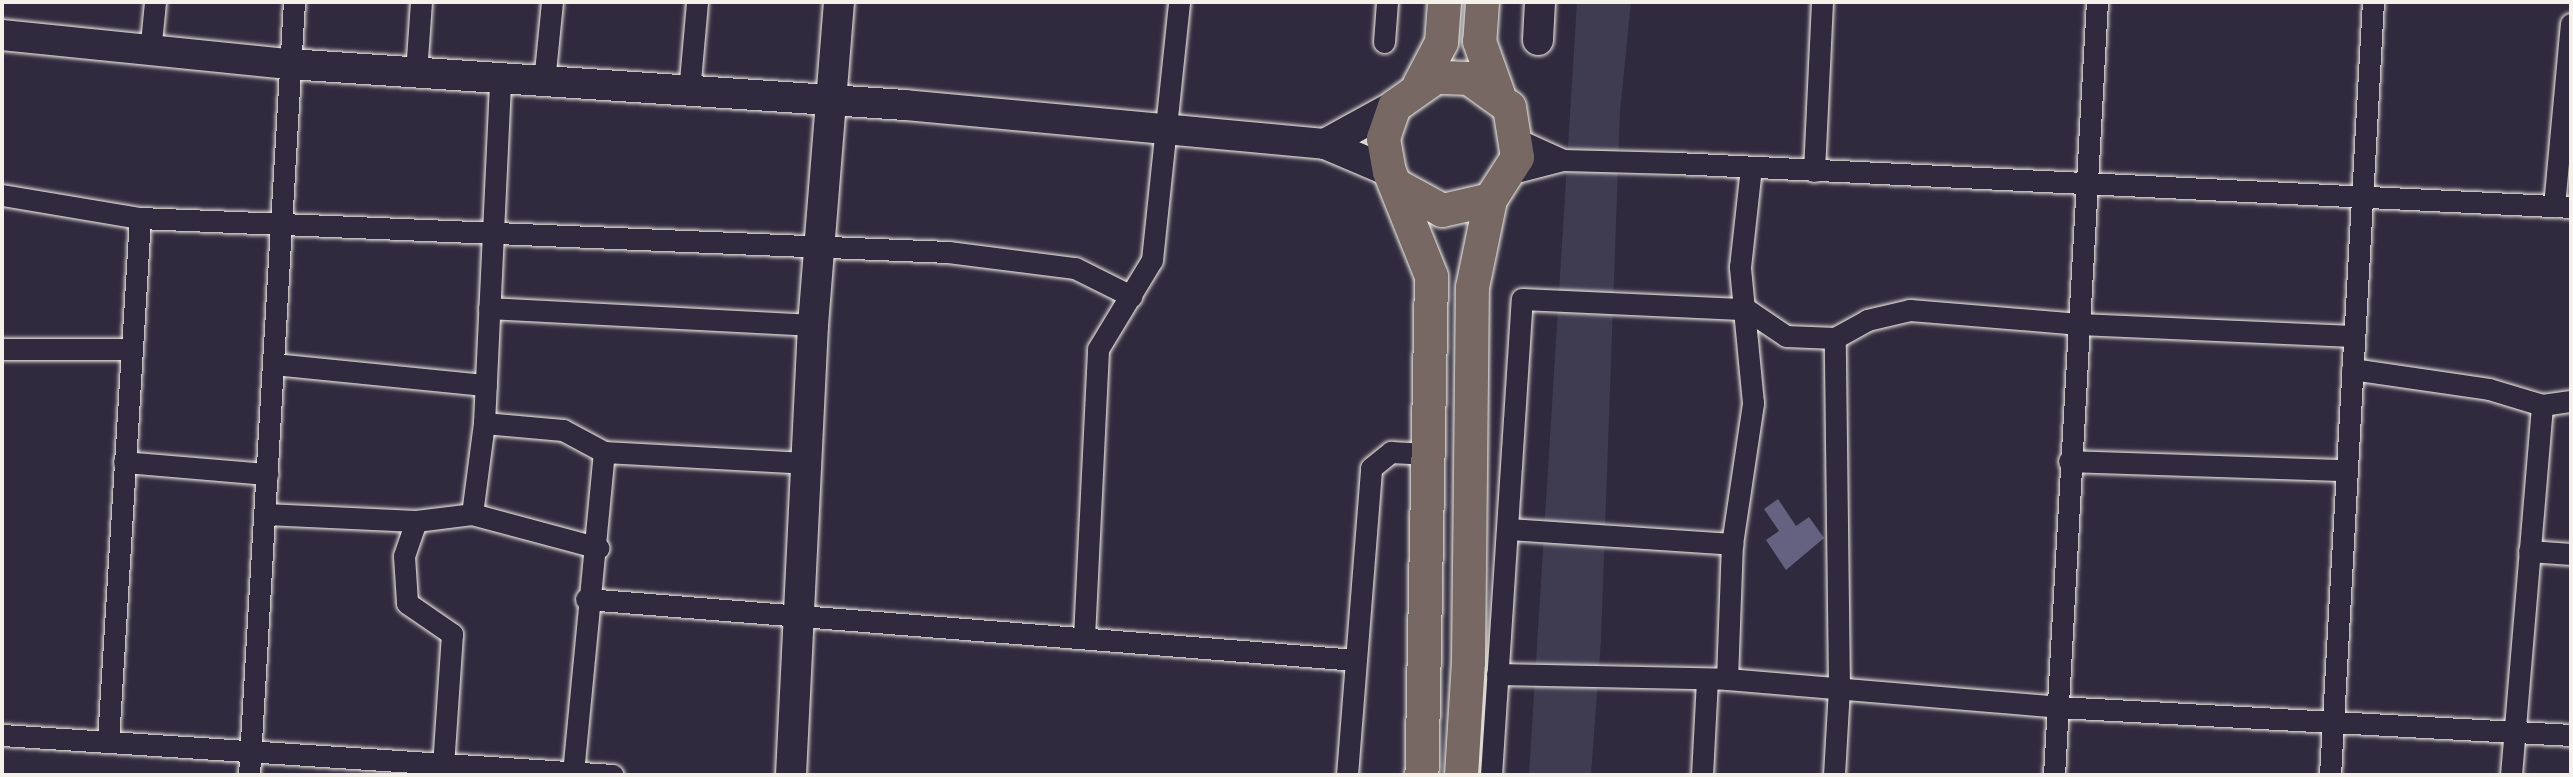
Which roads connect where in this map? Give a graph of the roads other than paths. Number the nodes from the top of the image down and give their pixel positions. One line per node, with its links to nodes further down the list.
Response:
1 (155, 2): 19 (street)
2 (294, 2): 20 (street)
3 (421, 2): 21 (street)
4 (552, 2): 23 (street)
5 (697, 2): 25 (street)
6 (839, 2): 27 (street)
7 (1179, 2): 29 (street)
8 (1387, 2): 18 (street)
9 (1444, 2): 24 (main road)
10 (1482, 2): 26 (main road)
11 (1540, 2): 17 (street)
12 (1822, 2): 34 (street)
13 (2097, 2): 37 (street)
14 (2373, 2): 39 (street)
15 (2571, 26): 41 (street)
16 (2, 35): 19 (street)
17 (1538, 40)
18 (1384, 42)
19 (150, 53): 20 (street)
20 (289, 64): 21 (street); 43 (street)
21 (416, 73): 22 (street)
22 (500, 79): 23 (street); 44 (street)
23 (544, 82): 25 (street)
24 (1419, 84): 26 (main road); 28 (main road)
25 (689, 92): 27 (street)
26 (1498, 94): 30 (main road)
27 (829, 102): 29 (street); 45 (street)
28 (1394, 106): 31 (street); 36 (main road)
29 (1165, 131): 31 (street); 46 (street)
30 (1519, 140): 32 (street); 35 (main road)
31 (1325, 144): 36 (street)
32 (1563, 160): 33 (street); 35 (street)
33 (1751, 168): 34 (street); 48 (street)
34 (1814, 171): 37 (street)
35 (1512, 173): 40 (main road)
36 (1393, 179): 40 (main road); 62 (main road)
37 (2087, 183): 39 (street); 49 (street)
38 (2, 195): 42 (street)
39 (2362, 195): 41 (street); 51 (street)
40 (1490, 199): 96 (main road)
41 (2562, 206)
42 (140, 218): 43 (street); 54 (street)
43 (283, 221): 44 (street); 55 (street)
44 (492, 230): 45 (street); 47 (street)
45 (821, 251): 46 (street); 50 (street)
46 (1131, 296): 78 (street)
47 (489, 308): 50 (street); 57 (street)
48 (1746, 309): 52 (street); 71 (street); 72 (street)
49 (2078, 324): 51 (street); 52 (street); 63 (street)
50 (813, 325): 65 (street)
51 (2353, 336): 56 (street)
52 (1835, 338): 82 (street)
53 (2, 349): 54 (street)
54 (131, 349): 64 (street)
55 (274, 364): 57 (street); 67 (street)
56 (2352, 369): 59 (street); 66 (street)
57 (485, 385): 60 (street)
58 (2571, 401): 59 (street)
59 (2542, 405): 74 (street)
60 (484, 423): 61 (street); 69 (street)
61 (604, 452): 65 (street); 73 (street)
62 (1428, 454): 79 (street); 95 (main road)
63 (2069, 461): 66 (street); 83 (street)
64 (124, 462): 67 (street); 88 (street)
65 (805, 463): 77 (street)
66 (2344, 470): 84 (street)
67 (267, 474): 68 (street)
68 (265, 514): 70 (street); 89 (street)
69 (472, 514): 70 (street); 73 (street)
70 (416, 521): 90 (street)
71 (1508, 528): 72 (street); 80 (street)
72 (1732, 544): 81 (street)
73 (599, 548): 76 (street)
74 (2529, 551): 75 (street); 85 (street)
75 (2571, 554)
76 (586, 599): 77 (street); 91 (street)
77 (799, 617): 78 (street); 93 (street)
78 (1084, 637): 79 (street)
79 (1356, 660): 94 (street)
80 (1497, 674): 81 (street); 97 (street)
81 (1717, 679): 82 (street); 98 (street)
82 (1839, 687): 83 (street); 99 (street)
83 (2058, 707): 84 (street); 100 (street)
84 (2332, 723): 85 (street); 101 (street)
85 (2514, 730): 87 (street); 102 (street)
86 (2, 735): 88 (street)
87 (2571, 735)
88 (108, 741): 89 (street)
89 (250, 765): 90 (street)
90 (443, 766): 91 (street)
91 (573, 773): 92 (street)
92 (614, 775)
93 (791, 775)
94 (1347, 775)
95 (1421, 775)
96 (1461, 775)
97 (1491, 775)
98 (1702, 775)
99 (1833, 775)
100 (2054, 775)
101 (2330, 775)
102 (2511, 775)

